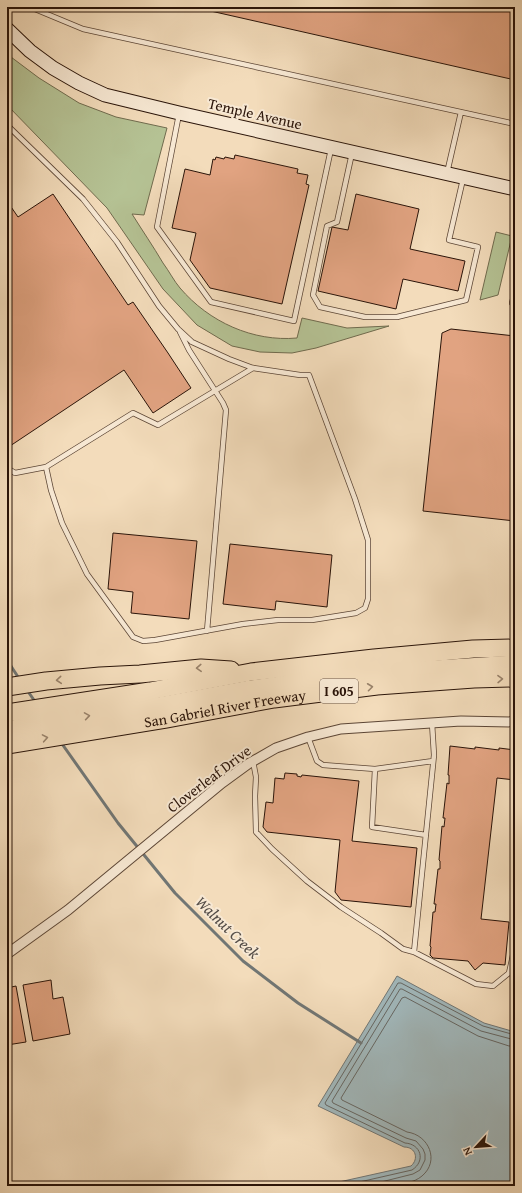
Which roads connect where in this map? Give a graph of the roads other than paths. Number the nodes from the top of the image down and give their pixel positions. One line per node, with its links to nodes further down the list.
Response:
1 (30, 7): 3 (lane)
2 (10, 37): 4 (main road, Temple Avenue)
3 (461, 112): 5 (lane); 9 (lane)
4 (180, 113): 7 (main road, Temple Avenue); 7 (lane)
5 (515, 124)
6 (7, 125): 14 (lane)
7 (332, 148): 8 (main road, Temple Avenue)
8 (352, 152): 9 (main road, Temple Avenue); 10 (lane)
9 (447, 173): 10 (main road, Temple Avenue)
10 (463, 177): 11 (main road, Temple Avenue)
11 (515, 188)
12 (515, 291): 13 (lane)
13 (512, 303)
14 (178, 329): 15 (lane); 16 (lane)
15 (253, 368): 16 (lane); 19 (lane)
16 (215, 391): 17 (lane); 19 (lane)
17 (46, 466): 18 (lane); 19 (lane)
18 (7, 468)
19 (207, 631)
20 (515, 648): 23 (highway, San Gabriel River Freeway / I 605)
21 (515, 659): 26 (highway)
22 (515, 664): 26 (highway)
23 (251, 672): 25 (highway, one-way to 25); 26 (highway, San Gabriel River Freeway / I 605)
24 (515, 678): 26 (highway, San Gabriel River Freeway / I 605, one-way to 24)
25 (7, 687)
26 (157, 701): 27 (highway, San Gabriel River Freeway / I 605); 30 (highway, one-way to 26); 32 (highway, San Gabriel River Freeway / I 605, one-way to 26)
27 (7, 713)
28 (515, 722): 29 (street, Cloverleaf Drive)
29 (432, 723): 31 (street, Cloverleaf Drive); 34 (lane)
30 (7, 730)
31 (308, 737): 33 (street, Cloverleaf Drive); 35 (lane)
32 (7, 745)
33 (253, 761): 38 (lane); 39 (street, Cloverleaf Drive)
34 (433, 761): 35 (lane); 36 (lane)
35 (375, 769): 36 (lane)
36 (426, 835): 38 (lane)
37 (515, 936): 38 (lane)
38 (414, 952)
39 (7, 954)

